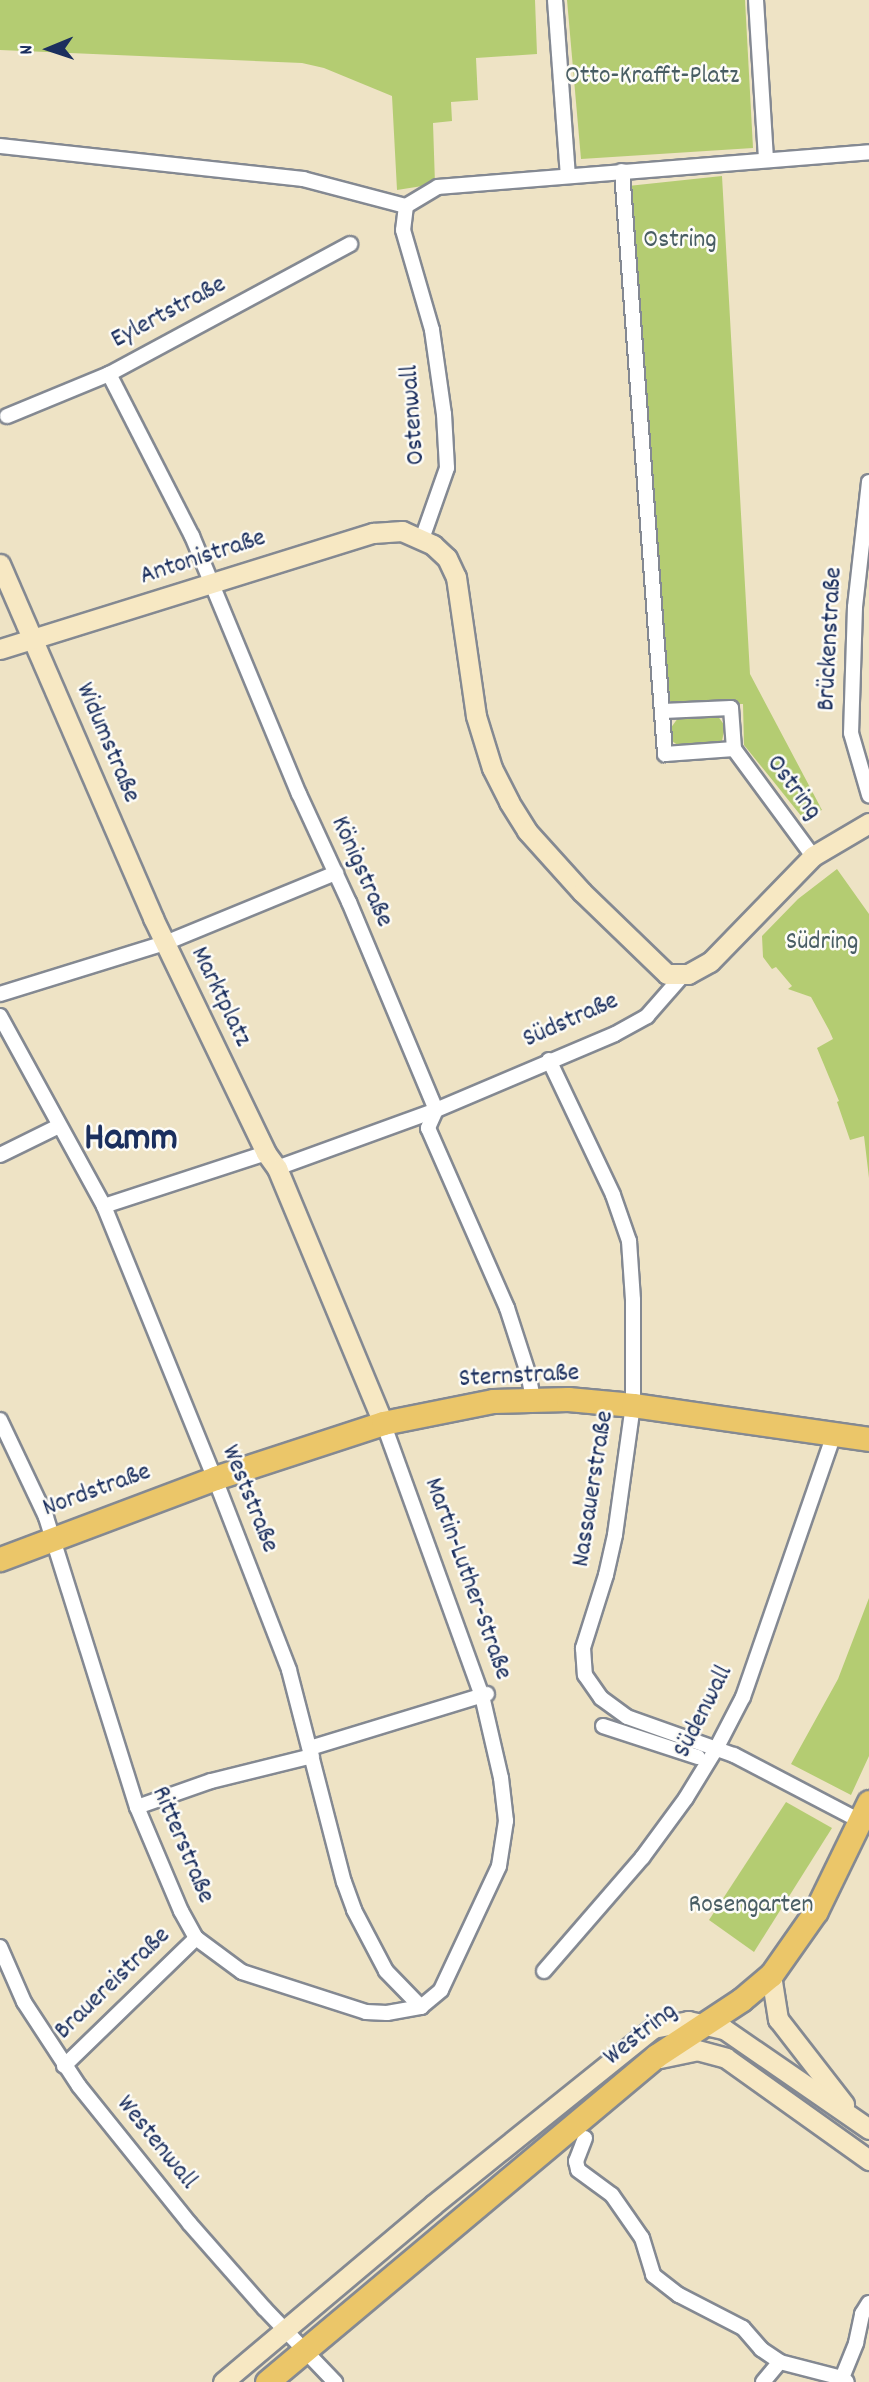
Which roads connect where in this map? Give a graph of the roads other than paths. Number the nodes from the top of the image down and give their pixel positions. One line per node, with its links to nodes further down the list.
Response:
1 (555, 0): 7 (street)
2 (756, 0): 5 (street)
3 (0, 146): 8 (street)
4 (869, 152): 5 (street)
5 (766, 160): 6 (street)
6 (622, 171): 7 (street); 18 (street, Ostring)
7 (568, 175): 8 (street)
8 (406, 206): 13 (street, Ostenwall)
9 (350, 244): 10 (street, Eylertstraße)
10 (109, 374): 11 (street, Eylertstraße); 15 (street, Königstraße)
11 (7, 416)
12 (869, 482): 20 (street, Brückenstraße)
13 (422, 539): 15 (main road, Antonistraße); 25 (main road)
14 (0, 564): 16 (main road, Widumstraße)
15 (212, 582): 16 (main road, Antonistraße); 23 (street, Königstraße)
16 (33, 637): 17 (main road, Antonistraße); 24 (main road, Widumstraße)
17 (0, 649)
18 (663, 711): 19 (street, Ostring); 19 (street, Ostring)
19 (734, 749): 22 (street, Ostring)
20 (869, 796)
21 (869, 823): 22 (main road, Südstraße)
22 (813, 856): 25 (main road, Südstraße)
23 (336, 873): 24 (street); 29 (street, Königstraße)
24 (164, 943): 26 (street, Marktplatz); 32 (main road, Marktplatz)
25 (683, 975): 28 (street, Südstraße)
26 (0, 994)
27 (0, 1016): 30 (street, Weststraße)
28 (549, 1060): 29 (street, Südstraße); 35 (street, Nassauerstraße)
29 (436, 1110): 32 (street, Südstraße); 34 (street, Königstraße)
30 (59, 1126): 31 (street); 33 (street, Weststraße)
31 (0, 1155)
32 (272, 1160): 33 (street); 37 (main road, Martin-Luther-Straße)
33 (104, 1206): 40 (street, Weststraße)
34 (533, 1399): 35 (main road, Sternstraße); 37 (main road, Sternstraße)
35 (633, 1405): 38 (main road, Sternstraße); 45 (street, Nassauerstraße)
36 (0, 1420): 41 (street, Ritterstraße)
37 (383, 1423): 40 (main road, Sternstraße); 43 (street, Martin-Luther-Straße)
38 (834, 1434): 39 (main road, Sternstraße); 45 (street, Südenwall)
39 (869, 1439)
40 (215, 1478): 41 (main road, Nordstraße); 46 (street, Weststraße)
41 (52, 1537): 42 (main road, Nordstraße); 48 (street, Ritterstraße)
42 (0, 1559)
43 (484, 1695): 46 (street); 54 (street, Martin-Luther-Straße)
44 (603, 1727): 47 (street)
45 (716, 1749): 49 (street); 52 (street, Südenwall)
46 (311, 1752): 48 (street); 54 (street, Weststraße)
47 (698, 1757)
48 (137, 1807): 50 (street, Ritterstraße)
49 (866, 1816): 53 (main road)
50 (196, 1938): 54 (street, Ritterstraße); 57 (street, Brauereistraße)
51 (0, 1947): 57 (street, Westenwall)
52 (544, 1971)
53 (771, 1975): 55 (main road); 58 (main road)
54 (421, 2007)
55 (704, 2022): 56 (main road, Westring); 58 (main road); 62 (main road, Westring)
56 (652, 2060): 60 (main road); 63 (main road, Westring)
57 (64, 2066): 62 (street, Westenwall)
58 (865, 2126)
59 (584, 2138): 64 (street)
60 (869, 2160)
61 (869, 2303): 65 (street)
62 (285, 2331): 63 (street, Westenwall); 66 (main road, Westring)
63 (304, 2350): 67 (main road, Westring); 68 (street, Westenwall)
64 (780, 2362): 65 (street); 69 (street)
65 (845, 2380)
66 (223, 2382)
67 (267, 2382)
68 (335, 2382)
69 (763, 2382)

